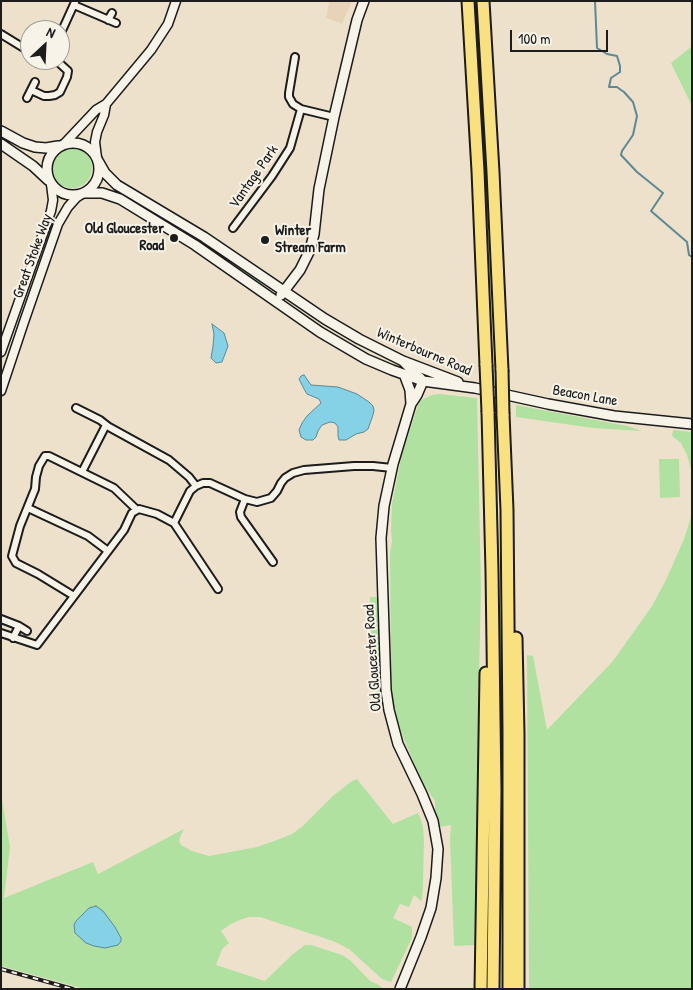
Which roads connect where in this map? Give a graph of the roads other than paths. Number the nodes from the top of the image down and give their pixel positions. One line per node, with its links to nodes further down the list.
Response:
1 (176, 1): 17 (street)
2 (364, 1): 19 (main road)
3 (468, 1): 49 (highway, bridge)
4 (483, 1): 45 (highway, bridge)
5 (74, 3): 7 (street); 8 (street)
6 (112, 13): 8 (street)
7 (67, 20)
8 (108, 20): 9 (street)
9 (116, 23)
10 (2, 35): 11 (street)
11 (20, 46)
12 (295, 57): 18 (street)
13 (67, 70): 15 (street)
14 (35, 82): 15 (street)
15 (31, 90): 16 (street)
16 (28, 98)
17 (106, 104): 22 (street); 23 (street)
18 (300, 109): 19 (street); 26 (street, Vantage Park)
19 (334, 117): 27 (main road)
20 (1, 131): 22 (main road)
21 (1, 144): 24 (main road)
22 (62, 145): 23 (main road); 24 (main road)
23 (97, 159): 25 (main road); 27 (main road, Winterbourne Road)
24 (50, 183): 25 (main road); 29 (street, Great Stoke Way)
25 (83, 194): 28 (main road, Winterbourne Road); 34 (street, Great Stoke Way)
26 (233, 228)
27 (284, 291): 28 (main road); 30 (main road, Winterbourne Road)
28 (277, 302): 31 (main road, Winterbourne Road)
29 (1, 352)
30 (403, 361): 32 (main road); 33 (main road, Winterbourne Road)
31 (404, 374): 32 (main road, Winterbourne Road); 35 (main road, Old Gloucester Road)
32 (423, 381): 33 (main road, Winterbourne Road); 35 (main road, Old Gloucester Road)
33 (475, 388): 37 (main road, Beacon Lane)
34 (1, 391)
35 (411, 404): 39 (main road, Old Gloucester Road)
36 (76, 408): 38 (street)
37 (692, 424)
38 (106, 425): 40 (street); 41 (street)
39 (392, 468): 42 (street); 58 (main road, Old Gloucester Road)
40 (82, 472): 43 (street); 44 (street)
41 (196, 486): 42 (street); 46 (street)
42 (245, 499): 48 (street)
43 (28, 508): 47 (street); 51 (street)
44 (137, 510): 46 (street); 47 (street)
45 (507, 510): 62 (highway); 63 (highway)
46 (174, 523): 50 (street)
47 (108, 551): 51 (street)
48 (273, 562)
49 (492, 571): 57 (highway); 59 (highway)
50 (218, 589)
51 (74, 596): 56 (street)
52 (1, 618): 53 (street)
53 (19, 626): 54 (street); 56 (street)
54 (27, 631)
55 (1, 633): 56 (street)
56 (13, 638)
57 (494, 919): 60 (highway); 61 (highway)
58 (400, 989)
59 (481, 989)
60 (486, 989)
61 (493, 989)
62 (509, 989)
63 (518, 989)

